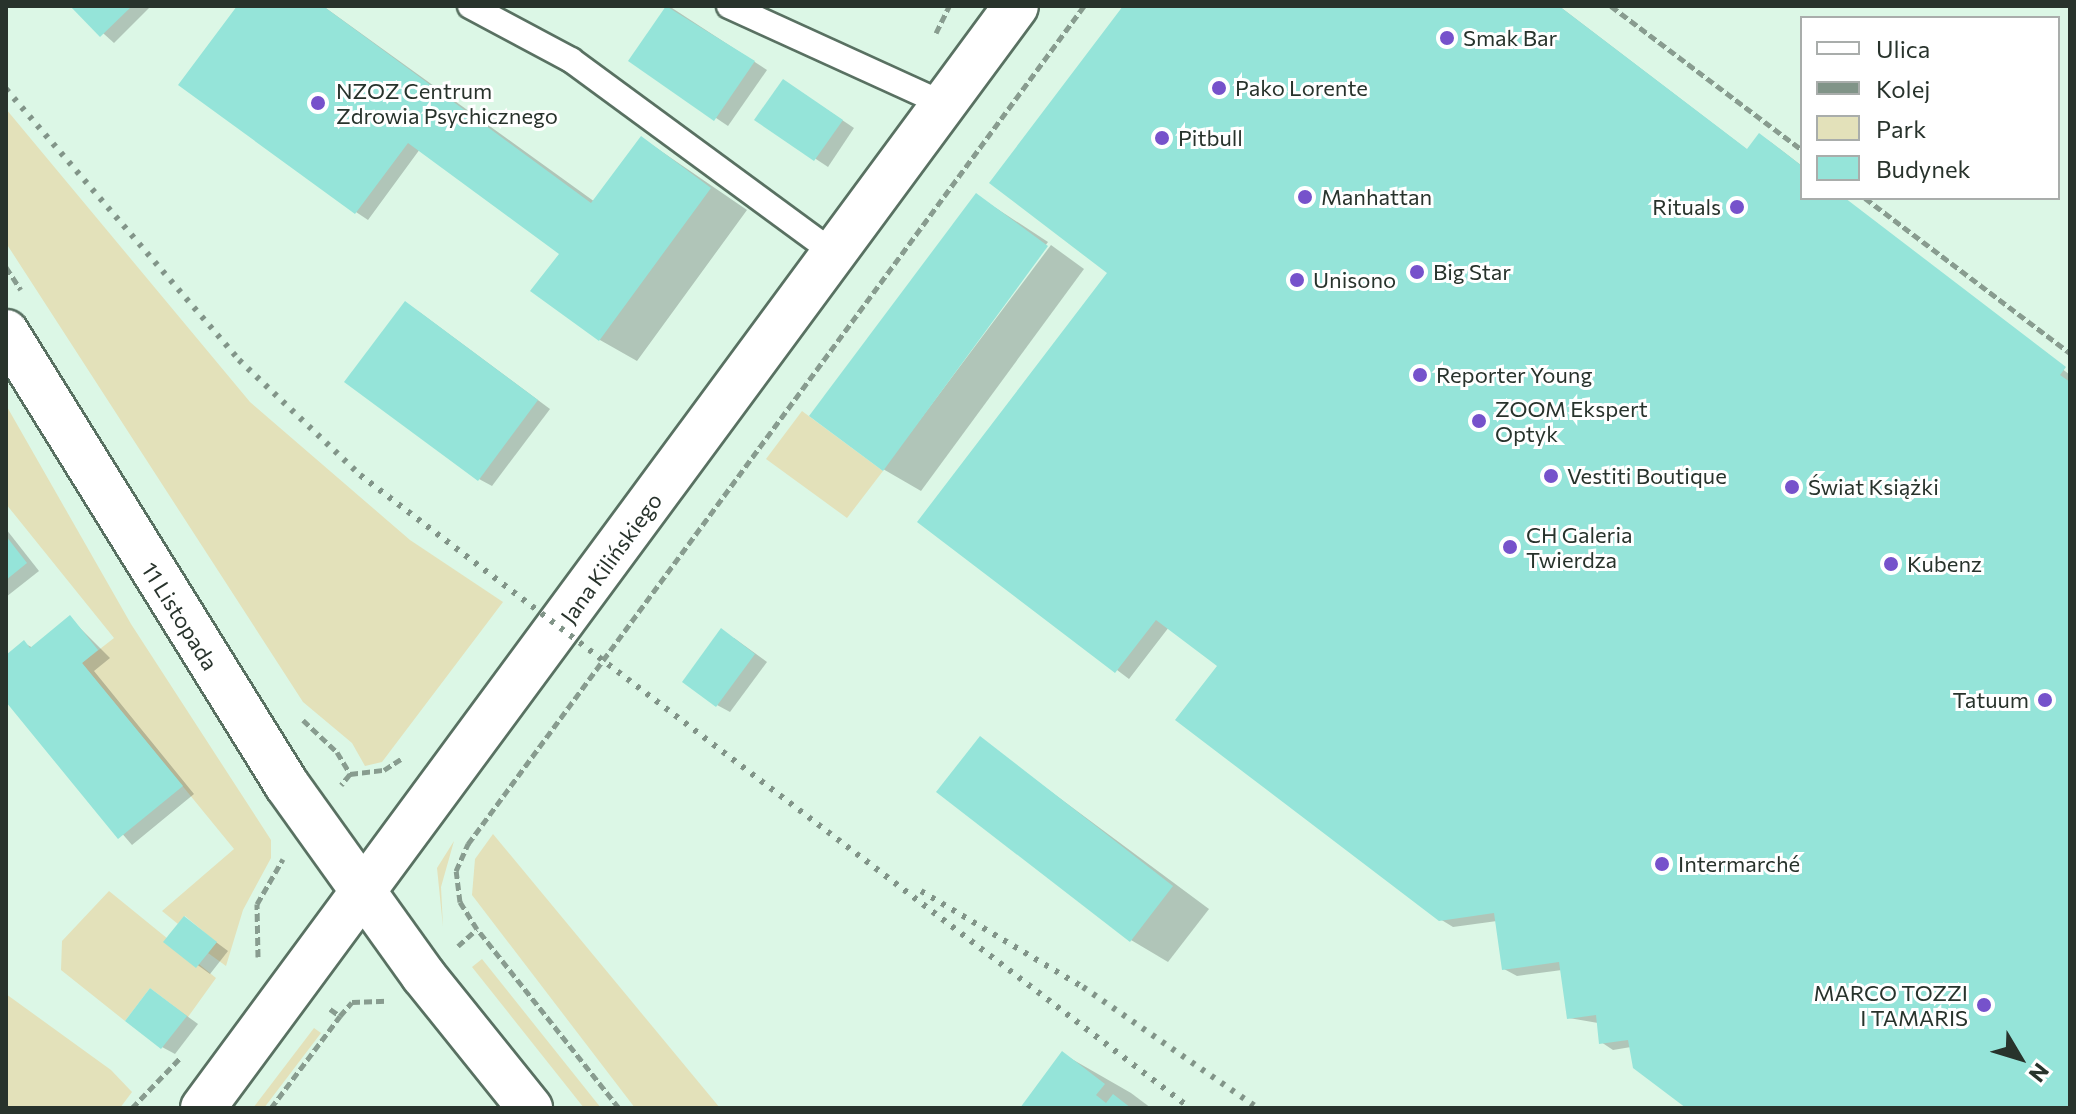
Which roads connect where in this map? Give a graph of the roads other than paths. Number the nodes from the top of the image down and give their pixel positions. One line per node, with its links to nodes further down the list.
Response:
1 (470, 6): 5 (lane)
2 (729, 6): 4 (lane)
3 (1016, 6): 4 (street, Jana Kilińskiego)
4 (944, 104): 5 (street, Jana Kilińskiego)
5 (834, 253): 7 (street, Jana Kilińskiego)
6 (6, 332): 7 (street, 11 Listopada)
7 (363, 894): 8 (street, Jana Kilińskiego); 9 (street, 11 Listopada)
8 (203, 1108)
9 (530, 1108)

